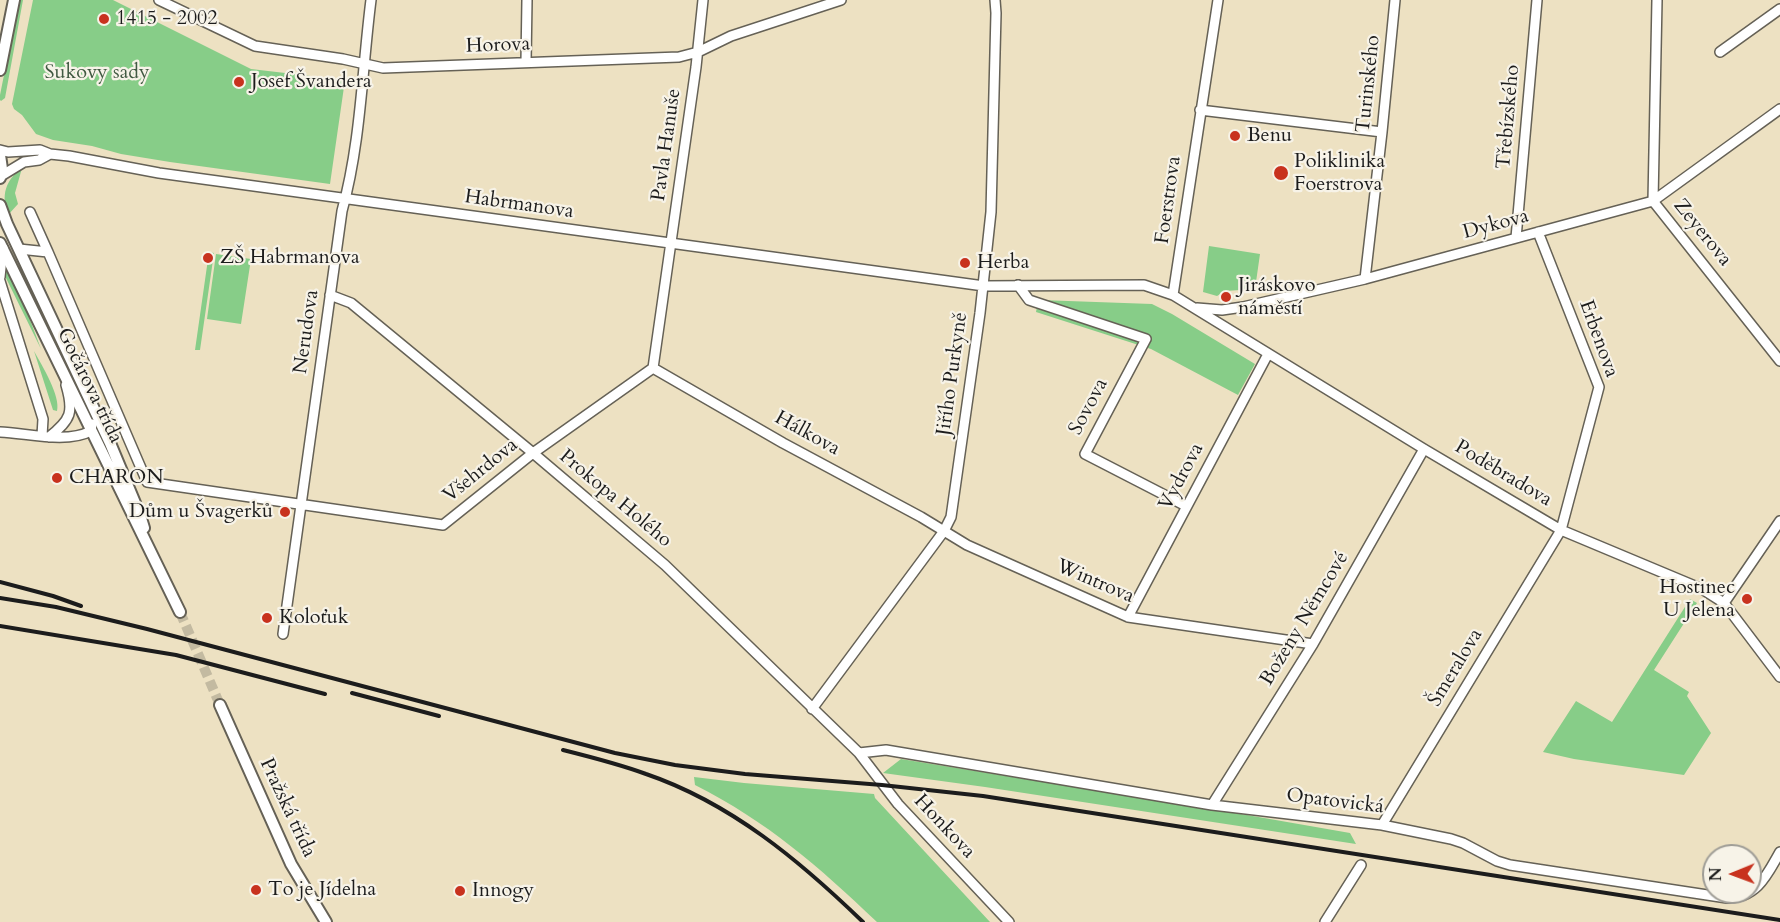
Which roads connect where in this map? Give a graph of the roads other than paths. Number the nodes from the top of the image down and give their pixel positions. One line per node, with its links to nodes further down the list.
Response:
1 (14, 0): 19 (street)
2 (159, 0): 14 (street, Horova)
3 (182, 0): 14 (street)
4 (371, 0): 18 (street, Nerudova)
5 (527, 0): 17 (street)
6 (703, 0): 15 (street, Pavla Hanuše)
7 (841, 0): 15 (street, Horova)
8 (995, 0): 40 (street, Jiřího Purkyně)
9 (1218, 0): 21 (street, Foerstrova)
10 (1395, 0): 22 (street, Turinského)
11 (1537, 0): 32 (street, Třebízského)
12 (1657, 0): 28 (street, Zeyerova)
13 (1780, 9): 16 (street)
14 (180, 10): 18 (street, Horova)
15 (698, 52): 17 (street, Horova); 33 (street, Pavla Hanuše)
16 (1720, 52)
17 (526, 62): 18 (street, Horova)
18 (363, 64): 27 (street, Nerudova)
19 (0, 70)
20 (1780, 109): 28 (street, Dykova)
21 (1200, 110): 22 (street); 42 (street, Foerstrova)
22 (1382, 132): 38 (street, Turinského)
23 (0, 150): 24 (street, Habrmanova)
24 (50, 154): 26 (street, Habrmanova); 27 (street, Habrmanova)
25 (0, 155): 26 (street)
26 (0, 177)
27 (345, 199): 33 (street, Habrmanova); 41 (street, Nerudova)
28 (1653, 201): 31 (street, Dykova); 45 (street, Zeyerova)
29 (0, 205): 35 (street, Gočárova třída)
30 (30, 212): 36 (street, Gočárova třída)
31 (1538, 232): 32 (street, Dykova); 58 (street, Erbenova)
32 (1516, 238): 38 (street, Dykova)
33 (671, 243): 40 (street, Habrmanova); 46 (street)
34 (1, 245): 37 (street); 47 (street, Gočárova třída)
35 (19, 249): 36 (street); 48 (street, Gočárova třída)
36 (48, 252): 54 (street, Gočárova třída)
37 (0, 279): 51 (street)
38 (1365, 279): 43 (street, Dykova)
39 (1018, 285): 40 (street); 42 (street); 56 (street, Sovova)
40 (984, 286): 59 (street, Jiřího Purkyně)
41 (330, 295): 53 (street, Prokopa Holého); 55 (street, Nerudova)
42 (1173, 295): 43 (street)
43 (1195, 308): 44 (street, Poděbradova)
44 (1268, 354): 52 (street, Poděbradova); 56 (street, Vydrova)
45 (1780, 360)
46 (653, 368): 53 (street, Všehrdova); 59 (street, Hálkova)
47 (62, 370): 49 (street, Gočárova třída); 51 (street)
48 (95, 409): 49 (street); 60 (street, Gočárova třída)
49 (91, 431): 51 (street); 60 (street, Gočárova třída)
50 (0, 432): 51 (street)
51 (45, 436)
52 (1424, 449): 58 (street, Poděbradova); 65 (street, Boženy Němcové)
53 (533, 453): 55 (street, Všehrdova); 68 (street, Prokopa Holého)
54 (148, 482): 55 (street, Všehrdova)
55 (301, 504): 64 (street, Nerudova)
56 (1186, 506): 63 (street, Vydrova)
57 (1780, 521): 61 (street)
58 (1561, 530): 61 (street, Poděbradova); 71 (street, Šmeralova)
59 (944, 531): 63 (street, Wintrova); 68 (street, Jiřího Purkyně)
60 (148, 543): 62 (street, Gočárova třída)
61 (1724, 603): 66 (street, Poděbradova)
62 (180, 612)
63 (1128, 617): 65 (street, Wintrova)
64 (283, 634)
65 (1313, 644): 70 (street, Boženy Němcové)
66 (1780, 677)
67 (220, 705): 74 (street, Pražská třída)
68 (812, 708): 69 (street, Prokopa Holého)
69 (859, 753): 70 (street, Opatovická); 75 (street, Honkova)
70 (1212, 805): 71 (street, Opatovická)
71 (1382, 825): 72 (street, Opatovická)
72 (1780, 852)
73 (1361, 865): 76 (street)
74 (326, 922)
75 (1009, 922)
76 (1326, 922)

